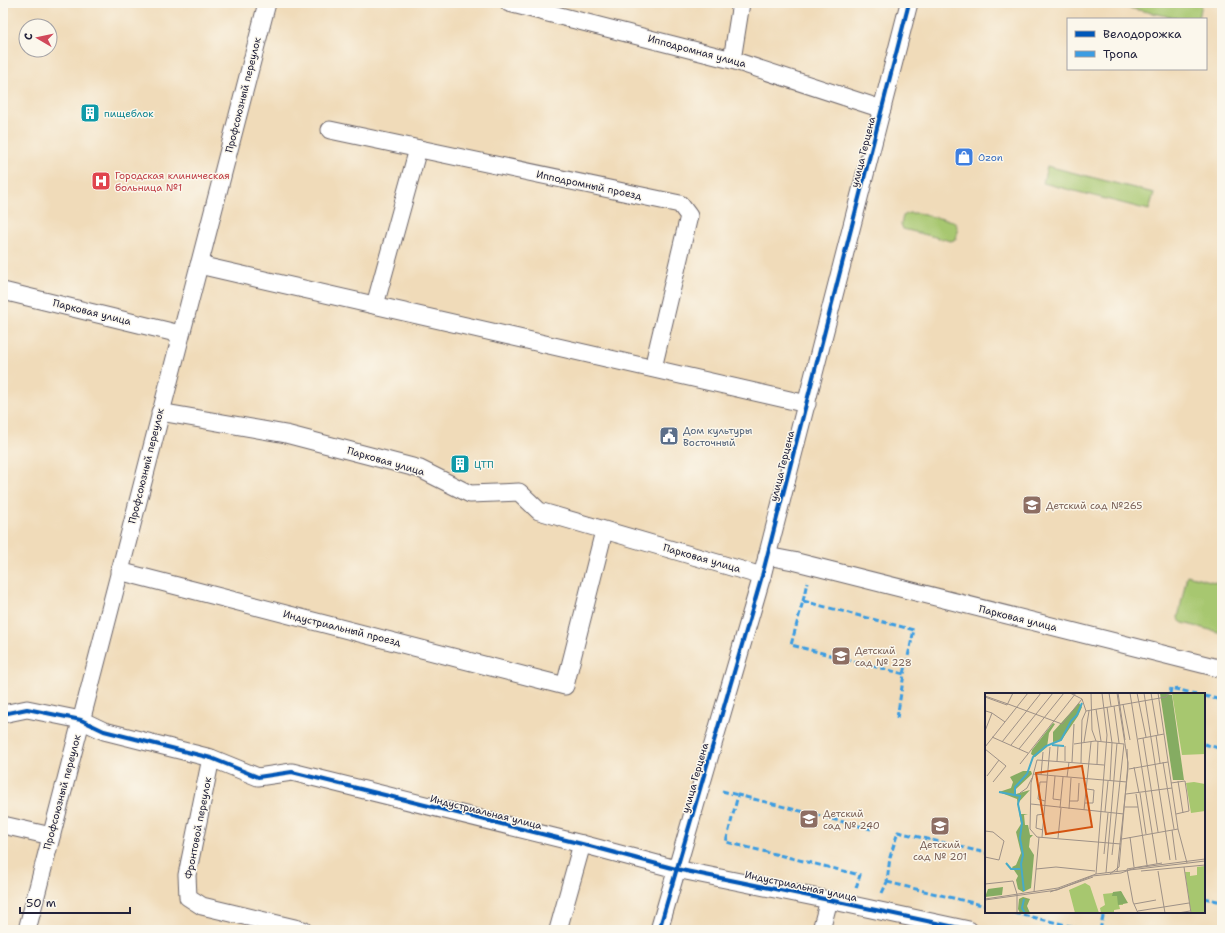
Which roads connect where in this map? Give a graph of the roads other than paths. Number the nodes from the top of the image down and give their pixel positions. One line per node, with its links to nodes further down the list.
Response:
1 (266, 3): 9 (street, Профсоюзный переулок)
2 (509, 3): 5 (street, Ипподромная улица)
3 (741, 3): 5 (street)
4 (909, 3): 6 (street, улица Герцена)
5 (732, 60): 6 (street, Ипподромная улица)
6 (882, 109): 14 (street, улица Герцена)
7 (330, 130): 8 (street, Ипподромный проезд)
8 (418, 149): 11 (street); 13 (street, Ипподромный проезд)
9 (199, 265): 11 (street); 12 (street, Профсоюзный переулок)
10 (3, 291): 12 (street, Парковая улица)
11 (375, 305): 13 (street)
12 (180, 334): 15 (street, Профсоюзный переулок)
13 (653, 368): 14 (street)
14 (807, 404): 17 (street, улица Герцена)
15 (160, 412): 16 (street, Парковая улица); 18 (street, Профсоюзный переулок)
16 (604, 530): 18 (street, Индустриальный проезд); 19 (street, Парковая улица)
17 (767, 556): 19 (street, улица Герцена); 20 (street, Парковая улица)
18 (119, 571): 22 (street, Профсоюзный переулок)
19 (762, 576): 27 (street, улица Герцена)
20 (1222, 669)
21 (3, 714): 22 (street, Индустриальная улица)
22 (81, 720): 23 (street, Индустриальная улица); 25 (street, Профсоюзный переулок)
23 (211, 758): 26 (street, Индустриальная улица); 30 (street, Фронтовой переулок)
24 (3, 825): 25 (street)
25 (51, 836): 29 (street, Профсоюзный переулок)
26 (582, 844): 27 (street, Индустриальная улица); 31 (street)
27 (676, 869): 28 (street, Индустриальная улица); 32 (street, улица Герцена)
28 (829, 900): 33 (street); 34 (street, Индустриальная улица)
29 (27, 930)
30 (303, 930)
31 (558, 930)
32 (659, 930)
33 (821, 930)
34 (969, 930)

